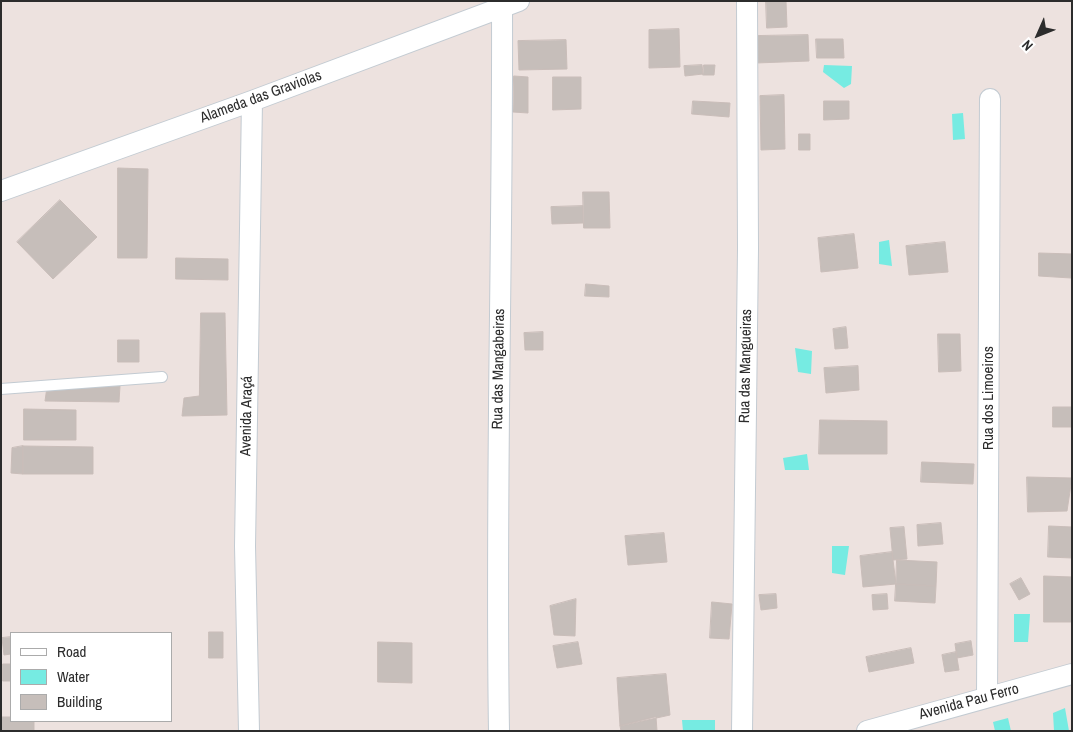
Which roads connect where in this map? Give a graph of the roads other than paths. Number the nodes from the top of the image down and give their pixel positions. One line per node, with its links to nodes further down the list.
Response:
1 (747, 1): 12 (street, Rua das Mangueiras)
2 (510, 4): 4 (street, Alameda das Graviolas); 11 (street, Rua das Mangabeiras)
3 (990, 99): 9 (street, Rua dos Limoeiros)
4 (252, 101): 5 (street, Alameda das Graviolas); 10 (street, Avenida Araçá)
5 (1, 190)
6 (162, 377): 7 (lane)
7 (1, 388)
8 (1072, 674): 9 (street, Avenida Pau Ferro)
9 (987, 697): 13 (street, Avenida Pau Ferro)
10 (249, 731)
11 (499, 731)
12 (742, 731)
13 (867, 731)

